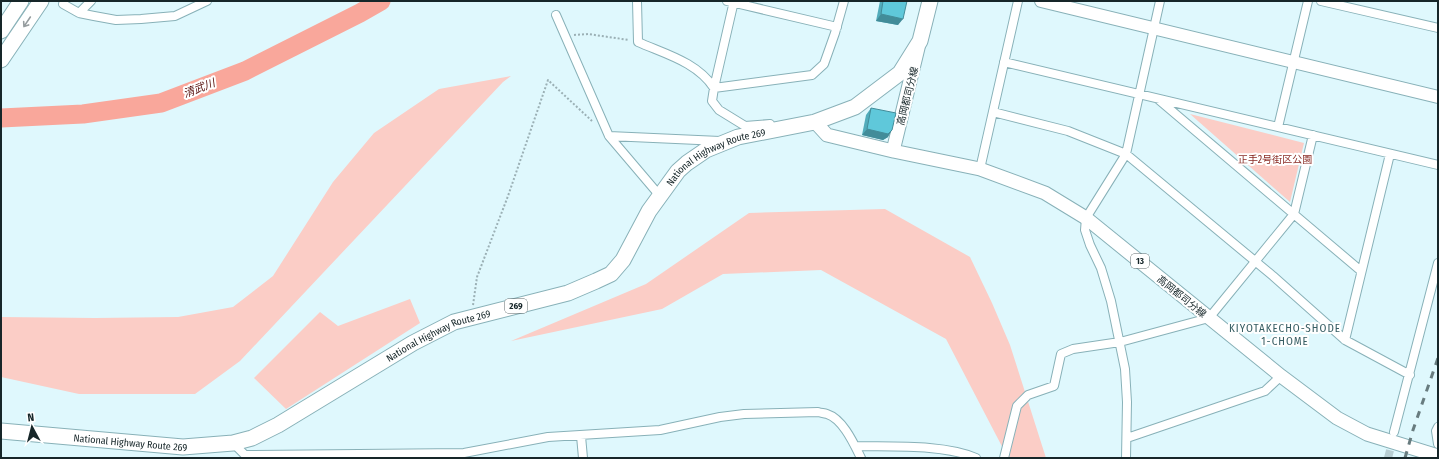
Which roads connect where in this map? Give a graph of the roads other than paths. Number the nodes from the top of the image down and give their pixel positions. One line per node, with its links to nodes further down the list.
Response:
1 (21, 1): 20 (highway)
2 (41, 1): 22 (highway, one-way to 22)
3 (90, 1): 15 (street)
4 (207, 1): 15 (street)
5 (637, 1): 25 (street)
6 (844, 1): 17 (street)
7 (930, 1): 21 (highway, National Highway Route 269 / 269)
8 (1018, 1): 23 (street)
9 (1041, 1): 18 (street)
10 (1160, 1): 18 (street)
11 (1308, 1): 24 (street)
12 (1321, 1): 19 (street)
13 (732, 2): 17 (street); 25 (street)
14 (63, 4): 15 (street)
15 (79, 13)
16 (556, 15): 32 (street)
17 (837, 27): 25 (street)
18 (1154, 28): 24 (street); 26 (street)
19 (1438, 28)
20 (1, 31)
21 (920, 41): 30 (highway, National Highway Route 269 / 269); 35 (main road, 高岡都司分線)
22 (1, 60)
23 (1004, 62): 26 (street); 29 (street)
24 (1293, 62): 27 (street); 31 (street)
25 (714, 88): 30 (street)
26 (1139, 94): 28 (street); 36 (street)
27 (1438, 97)
28 (1157, 98): 31 (street); 41 (street)
29 (993, 112): 36 (street); 39 (street)
30 (815, 122): 34 (highway, National Highway Route 269 / 269); 35 (main road, 高岡都司分線 / 13)
31 (1278, 127): 33 (street)
32 (609, 136): 34 (street); 40 (street)
33 (1313, 136): 37 (street); 41 (street)
34 (727, 141): 40 (highway, National Highway Route 269 / 269)
35 (893, 151): 39 (main road, 高岡都司分線 / 13)
36 (1126, 154): 42 (street); 43 (street)
37 (1390, 154): 38 (street); 45 (street)
38 (1438, 165)
39 (980, 169): 42 (main road, 高岡都司分線 / 13)
40 (660, 196): 56 (highway, National Highway Route 269 / 269)
41 (1294, 214): 43 (street); 45 (street)
42 (1086, 218): 46 (main road, 高岡都司分線 / 13); 48 (street)
43 (1255, 261): 46 (street); 47 (street)
44 (1438, 263): 49 (street)
45 (1361, 271): 47 (street)
46 (1209, 318): 48 (street); 50 (main road, 高岡都司分線 / 13)
47 (1345, 340): 49 (street)
48 (1120, 342): 55 (street); 63 (street)
49 (1410, 375): 53 (street)
50 (1281, 376): 55 (street); 59 (main road, 高岡都司分線 / 13)
51 (1438, 427): 57 (street)
52 (1, 431): 56 (highway, National Highway Route 269 / 269)
53 (1394, 432)
54 (581, 436): 56 (street); 58 (street); 60 (street)
55 (1127, 438): 64 (street)
56 (233, 443)
57 (1438, 444)
58 (855, 446): 61 (street); 62 (street)
59 (1438, 456)
60 (583, 458)
61 (861, 458)
62 (976, 458)
63 (1004, 458)
64 (1126, 458)

